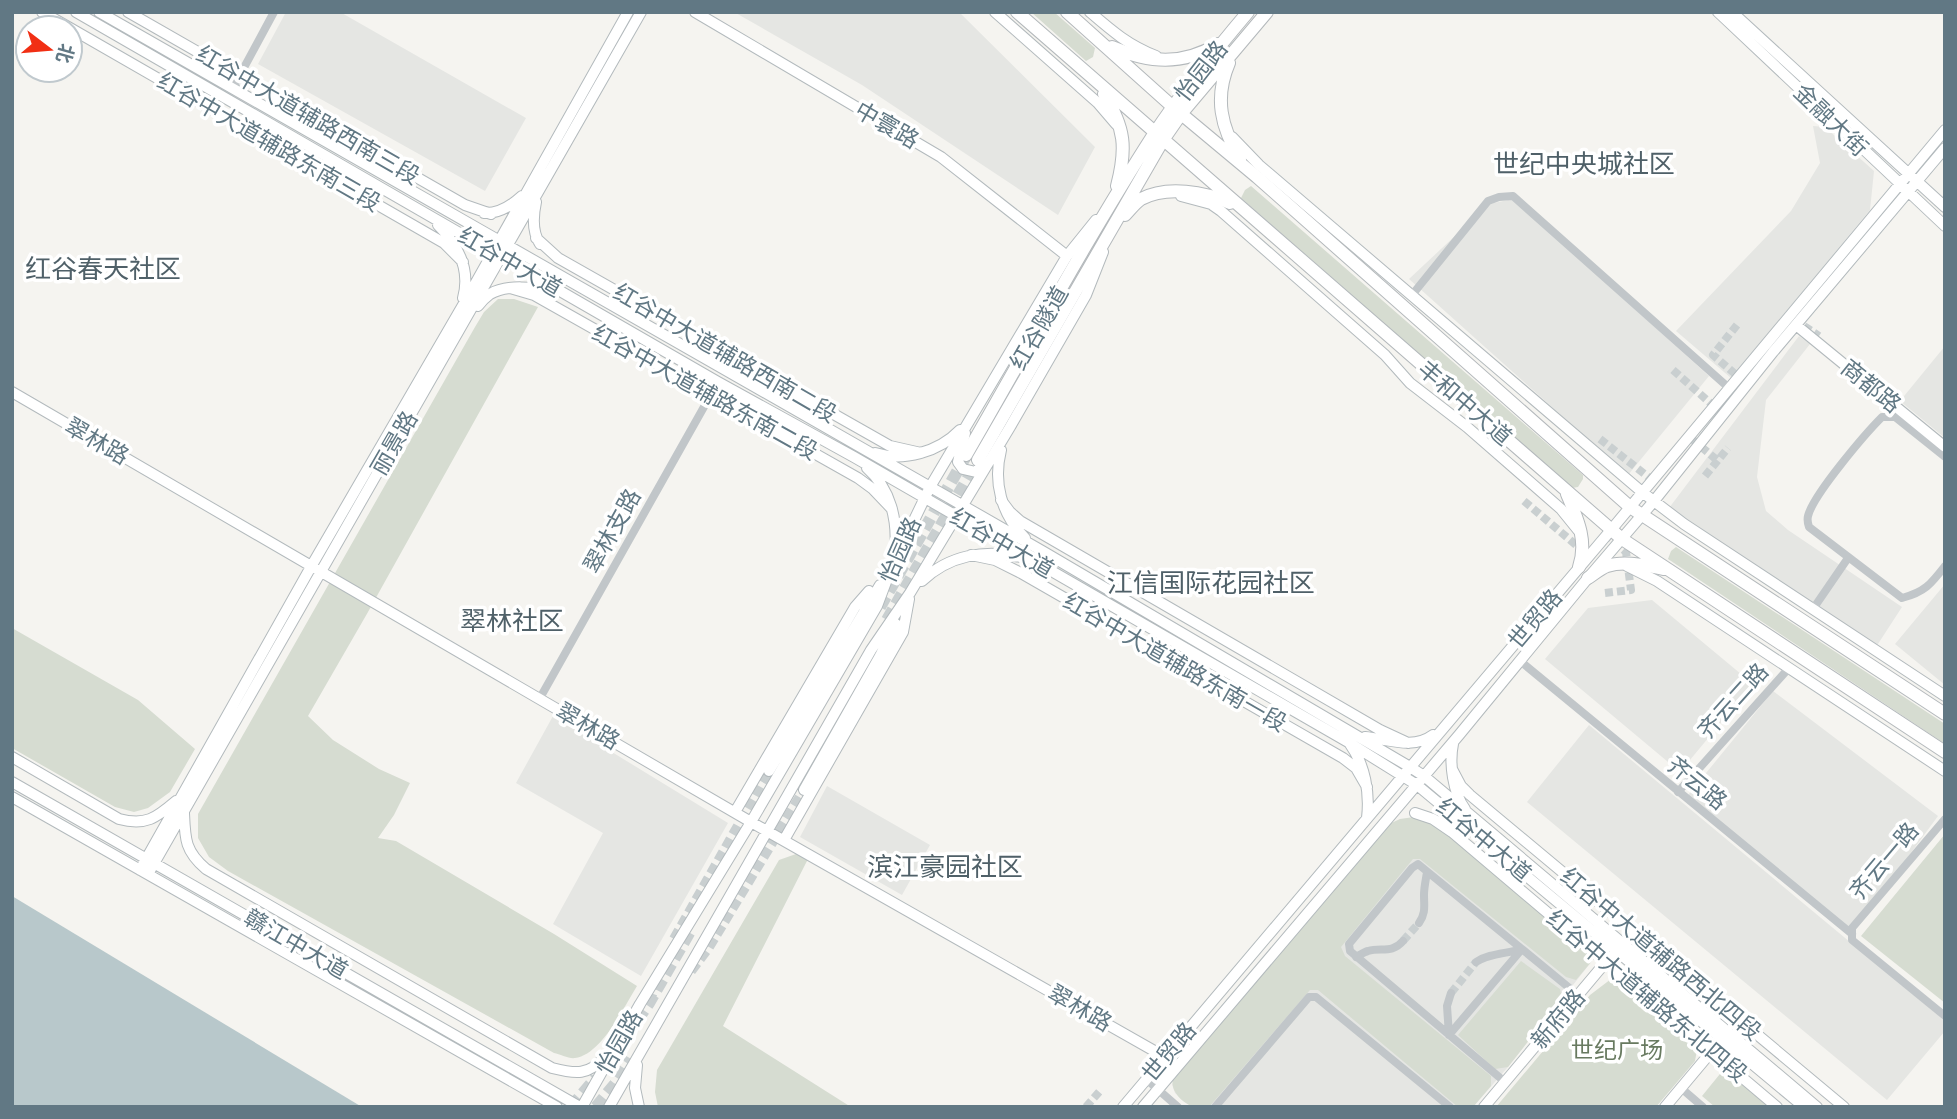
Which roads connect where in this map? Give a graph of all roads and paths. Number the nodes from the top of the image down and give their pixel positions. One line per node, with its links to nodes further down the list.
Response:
1 (76, 12): 40 (main road, 红谷中大道)
2 (99, 12): 23 (main road, 红谷中大道)
3 (128, 12): 22 (main road, 红谷中大道辅路西南三段)
4 (274, 12): 22 (street)
5 (628, 12): 33 (main road, 丽景路)
6 (640, 12): 33 (main road, 丽景路)
7 (695, 12): 46 (main road, 中寰路)
8 (995, 12): 27 (main road)
9 (1017, 12): 21 (main road, 丰和中大道)
10 (1067, 12): 18 (main road, 丰和中大道)
11 (1090, 12): 20 (main road)
12 (1248, 12): 17 (main road, 怡园路)
13 (1267, 12): 19 (main road, 怡园路)
14 (1718, 12): 32 (main road, 金融大街)
15 (1732, 12): 31 (main road, 金融大街)
16 (84, 36): 47 (main road, 红谷中大道辅路东南三段)
17 (1224, 40): 20 (main road); 24 (main road, 怡园路)
18 (1100, 41): 20 (main road); 24 (main road, 丰和中大道)
19 (1235, 51): 24 (main road, 怡园路); 25 (main road)
20 (1168, 61)
21 (1087, 74): 27 (main road); 28 (main road, 丰和中大道)
22 (240, 76): 23 (street); 39 (main road, 红谷中大道辅路西南三段)
23 (233, 88): 36 (main road, 红谷中大道)
24 (1177, 111): 28 (main road, 怡园路); 30 (main road, 丰和中大道)
25 (1222, 117): 30 (main road); 50 (main road)
26 (1945, 131): 31 (main road, 世贸路)
27 (1122, 136): 35 (main road)
28 (1159, 136): 35 (main road, 怡园路); 38 (main road, 丰和中大道); 42 (main road, 怡园路)
29 (1945, 148): 31 (main road, 世贸路)
30 (1257, 177): 71 (main road, 丰和中大道)
31 (1913, 177): 32 (main road, 世贸路); 37 (main road, 金融大街)
32 (1904, 189): 41 (main road, 金融大街); 53 (main road, 世贸路); 55 (main road, 世贸路)
33 (533, 191): 39 (main road); 43 (main road); 44 (main road, 丽景路)
34 (1168, 192): 38 (main road); 42 (main road); 76 (main road)
35 (1113, 200): 42 (main road, 红谷隧道); 46 (main road, 怡园路)
36 (435, 205): 39 (main road); 44 (main road, 红谷中大道)
37 (1945, 207)
38 (1242, 208): 65 (main road, 丰和中大道)
39 (491, 214)
40 (428, 215): 45 (main road, 红谷中大道); 47 (main road)
41 (1945, 226)
42 (1112, 227): 59 (main road, 怡园路)
43 (536, 239): 48 (main road); 62 (main road, 红谷中大道辅路西南二段)
44 (504, 242): 45 (main road, 丽景路); 48 (main road, 红谷中大道)
45 (497, 255): 51 (main road, 红谷中大道); 52 (main road, 丽景路)
46 (1067, 256): 58 (main road, 怡园路)
47 (463, 262): 52 (main road)
48 (573, 284): 61 (main road, 红谷中大道)
49 (510, 288): 51 (main road); 52 (main road); 57 (main road, 红谷中大道辅路东南二段)
50 (1412, 295): 55 (street); 66 (main road)
51 (570, 297): 54 (main road, 红谷中大道)
52 (460, 319): 86 (main road, 丽景路)
53 (1796, 324): 60 (main road, 商都路); 69 (main road, 世贸路)
54 (718, 382): 57 (street, 翠林支路); 61 (main road, 红谷中大道)
55 (1729, 388): 66 (main road, 世贸路)
56 (12, 392): 86 (main road, 翠林路)
57 (710, 396): 72 (main road, 红谷中大道辅路东南二段); 94 (street, 翠林支路)
58 (969, 421): 59 (main road); 62 (main road); 64 (main road, 怡园路)
59 (1010, 427): 68 (main road); 70 (main road, 怡园路)
60 (1945, 447)
61 (858, 453): 62 (main road); 64 (main road, 红谷中大道); 67 (main road, 红谷中大道); 72 (main road)
62 (921, 453)
63 (1945, 457): 80 (street)
64 (930, 487): 67 (main road, 怡园路); 70 (main road, 红谷中大道)
65 (1565, 490): 75 (main road, 丰和中大道); 76 (main road)
66 (1642, 492): 69 (main road); 71 (main road, 世贸路)
67 (924, 498): 74 (main road, 红谷中大道); 83 (main road, 怡园路)
68 (1001, 500): 78 (main road); 99 (main road)
69 (1654, 501): 73 (main road, 世贸路); 90 (main road)
70 (963, 506): 74 (main road, 怡园路); 78 (main road, 红谷中大道)
71 (1630, 507): 73 (main road, 丰和中大道); 75 (main road, 世贸路)
72 (892, 509): 83 (main road)
73 (1643, 515): 77 (main road, 世贸路); 95 (main road, 丰和中大道)
74 (956, 517): 81 (main road, 红谷中大道); 89 (main road, 怡园路)
75 (1611, 530): 77 (main road, 丰和中大道); 85 (main road, 世贸路)
76 (1581, 533): 85 (main road)
77 (1622, 539): 87 (main road, 丰和中大道); 88 (main road, 世贸路)
78 (1044, 552): 97 (main road, 红谷中大道)
79 (971, 555): 81 (main road); 89 (main road); 108 (main road, 红谷中大道辅路东南一段)
80 (1848, 558): 84 (street); 90 (street)
81 (1030, 559): 97 (main road, 红谷中大道)
82 (1621, 564): 87 (main road); 88 (main road); 92 (main road)
83 (892, 566): 103 (main road); 114 (main road); 119 (main road, 怡园路)
84 (1945, 566)
85 (1579, 567): 96 (main road, 世贸路)
86 (317, 568): 94 (main road, 翠林路); 112 (main road, 丽景路); 113 (main road, 丽景路)
87 (1670, 571): 100 (main road, 丰和中大道)
88 (1588, 578): 91 (main road, 世贸路)
89 (910, 593): 109 (main road); 121 (main road, 怡园路); 122 (main road)
90 (1813, 609): 93 (main road)
91 (1520, 661): 98 (main road, 世贸路); 110 (street, 齐云路)
92 (1789, 668): 105 (main road); 110 (street, 齐云二路)
93 (1945, 696)
94 (540, 698): 114 (main road, 翠林路)
95 (1945, 714)
96 (1444, 727): 99 (main road); 104 (main road, 世贸路)
97 (1353, 739): 99 (main road); 104 (main road, 红谷中大道); 108 (main road)
98 (1454, 740): 102 (main road); 106 (main road, 世贸路)
99 (1408, 743)
100 (1945, 752)
101 (12, 757): 112 (main road)
102 (1452, 769): 118 (main road); 127 (main road, 红谷中大道辅路西北四段)
103 (769, 771)
104 (1406, 771): 106 (main road, 红谷中大道); 116 (main road, 世贸路)
105 (1945, 771)
106 (1420, 780): 118 (main road, 红谷中大道); 120 (main road, 世贸路)
107 (12, 782): 123 (main road, 赣江中大道)
108 (1367, 787): 116 (main road)
109 (804, 790)
110 (1678, 792): 128 (street, 齐云路)
111 (12, 797): 124 (main road, 赣江中大道)
112 (181, 797): 123 (main road, 丽景路)
113 (184, 812): 123 (main road, 丽景路); 137 (main road)
114 (735, 812): 119 (main road, 翠林路)
115 (1415, 813): 118 (main road); 120 (main road); 133 (main road, 红谷中大道辅路东北四段)
116 (1367, 818): 143 (main road, 世贸路)
117 (1945, 819): 128 (street, 齐云一路)
118 (1469, 821): 130 (main road, 红谷中大道)
119 (751, 822): 121 (main road, 翠林路); 137 (main road, 怡园路)
120 (1380, 827): 148 (main road, 世贸路)
121 (767, 830): 122 (main road, 翠林路); 144 (main road, 怡园路)
122 (785, 840): 143 (main road, 翠林路)
123 (150, 861): 124 (main road, 丽景路); 150 (main road, 赣江中大道)
124 (144, 872): 149 (main road, 赣江中大道)
125 (1427, 872): 126 (street); 131 (street); 132 (street)
126 (1419, 923)
127 (1633, 930): 130 (main road, 新府路); 139 (main road, 红谷中大道辅路西北四段)
128 (1852, 931): 138 (street, 齐云路)
129 (1403, 941): 132 (street)
130 (1619, 947): 133 (main road, 新府路); 141 (main road, 红谷中大道)
131 (1522, 949): 134 (street); 136 (street); 140 (street)
132 (1356, 957): 140 (street)
133 (1606, 961): 136 (main road, 新府路); 142 (main road, 红谷中大道辅路东北四段)
134 (1476, 962)
135 (1451, 993): 140 (street)
136 (1578, 995): 146 (main road, 新府路)
137 (640, 1004): 150 (main road, 怡园路)
138 (1945, 1016)
139 (1739, 1019): 141 (main road); 164 (main road, 红谷中大道辅路西北四段)
140 (1449, 1035): 146 (street)
141 (1726, 1035): 142 (main road); 162 (main road, 红谷中大道); 163 (main road, 红谷中大道)
142 (1712, 1051): 147 (main road); 161 (main road, 红谷中大道辅路东北四段)
143 (1165, 1057): 145 (main road, 世贸路)
144 (638, 1058): 151 (main road, 怡园路); 152 (main road)
145 (1146, 1079): 148 (street); 153 (main road, 世贸路)
146 (1505, 1082): 158 (main road, 新府路)
147 (1681, 1088): 159 (main road); 160 (street)
148 (1158, 1090): 154 (main road, 世贸路); 155 (street)
149 (557, 1107)
150 (581, 1107)
151 (609, 1107)
152 (639, 1107)
153 (1123, 1107)
154 (1143, 1107)
155 (1178, 1107)
156 (1215, 1107): 157 (street)
157 (1450, 1107)
158 (1484, 1107)
159 (1665, 1107)
160 (1703, 1107)
161 (1777, 1107)
162 (1804, 1107)
163 (1817, 1107)
164 (1844, 1107)

